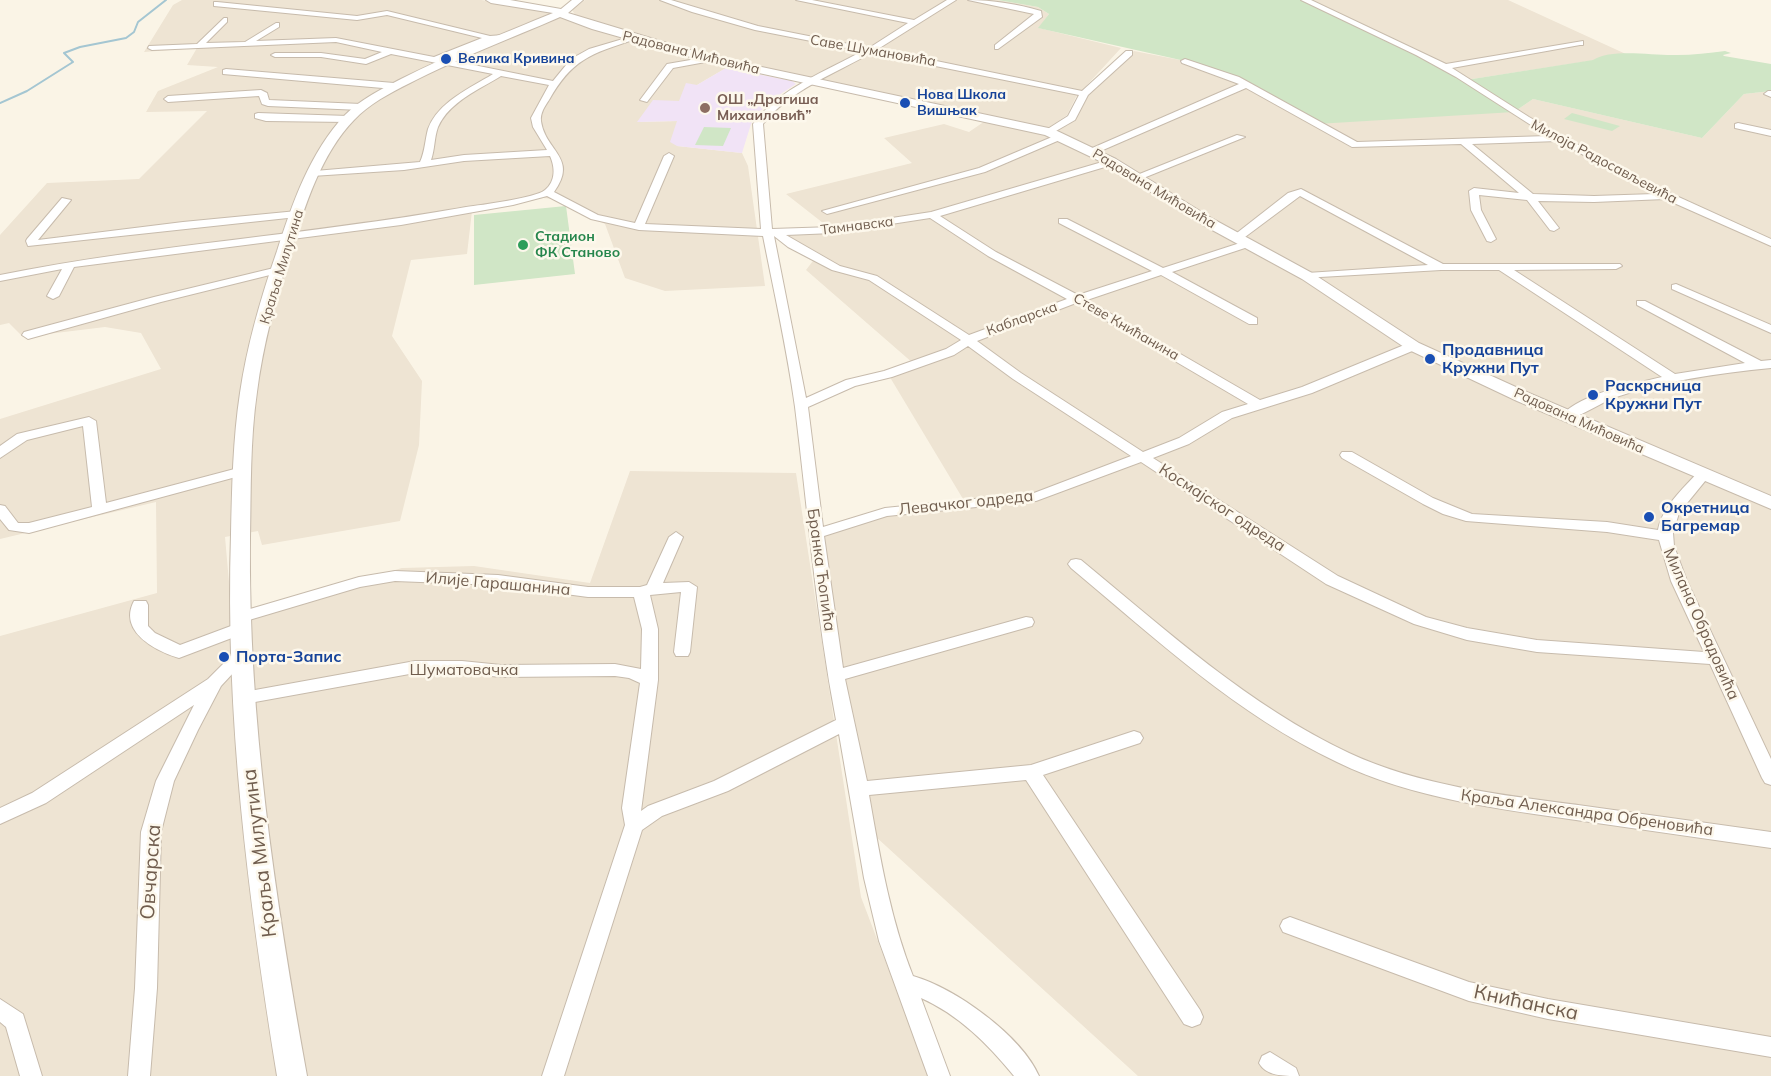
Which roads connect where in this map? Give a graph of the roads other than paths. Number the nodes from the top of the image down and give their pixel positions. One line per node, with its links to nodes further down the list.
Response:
1 (492, 0): 9 (street, Радована Мићовића)
2 (578, 0): 9 (street, Краља Милутина)
3 (664, 0): 23 (street, Саве Шумановића)
4 (800, 0): 11 (street)
5 (952, 0): 11 (street)
6 (972, 0): 20 (street)
7 (1305, 0): 29 (street, Милоја Радосављевића)
8 (217, 4): 14 (street)
9 (562, 13): 14 (street, Краља Милутина); 15 (street, Радована Мићовића)
10 (224, 20): 19 (street)
11 (915, 22): 23 (street)
12 (276, 25): 17 (street)
13 (331, 31): 16 (street)
14 (496, 38): 27 (street, Краља Милутина)
15 (630, 38): 26 (street, Радована Мићовића); 33 (street)
16 (310, 41): 17 (street); 22 (street)
17 (249, 43): 19 (street)
18 (1580, 43): 29 (street)
19 (200, 45): 21 (street)
20 (998, 47)
21 (152, 48)
22 (390, 51): 25 (street); 27 (street)
23 (870, 51): 32 (street); 36 (street, Саве Шумановића)
24 (1129, 52): 36 (street)
25 (275, 55)
26 (708, 59): 32 (street, Радована Мићовића); 38 (street)
27 (440, 61): 31 (street); 35 (street, Краља Милутина)
28 (1185, 61): 34 (street)
29 (1444, 67): 45 (street, Милоја Радосављевића)
30 (226, 72): 35 (street)
31 (500, 73): 33 (street); 50 (street)
32 (814, 82): 43 (street, Радована Мићовића); 64 (street, Бранка Ћопића)
33 (555, 84): 48 (street)
34 (1245, 85): 46 (street); 47 (street)
35 (394, 86): 39 (street, Краља Милутина)
36 (1084, 94): 43 (street)
37 (168, 99): 39 (street)
38 (644, 100)
39 (355, 113): 40 (street); 52 (street, Краља Милутина)
40 (258, 116)
41 (1738, 126): 42 (street)
42 (1771, 133)
43 (1054, 134): 47 (street, Радована Мићовића); 58 (street)
44 (1240, 137): 53 (street)
45 (1559, 138): 46 (street); 56 (street, Милоја Радосављевића)
46 (1464, 142): 55 (street)
47 (1093, 151): 51 (street, Радована Мићовића)
48 (553, 153): 50 (street); 54 (street)
49 (669, 156): 62 (street)
50 (425, 162): 52 (street)
51 (1112, 162): 53 (street, Радована Мићовића); 60 (street, Тамнавска)
52 (315, 174): 59 (street, Краља Милутина)
53 (1137, 177): 67 (street, Радована Мићовића)
54 (548, 193): 62 (street, Тамнавска); 65 (street)
55 (1529, 196): 56 (street); 63 (street); 66 (street)
56 (1664, 196): 68 (street, Милоја Радосављевића)
57 (66, 200): 59 (street)
58 (826, 211)
59 (297, 214): 65 (street, Краља Милутина)
60 (932, 215): 64 (street, Тамнавска); 79 (street, Стеве Книћанина)
61 (1063, 221): 74 (street)
62 (639, 227): 64 (street, Тамнавска)
63 (1554, 228)
64 (771, 232): 84 (street, Космајског одреда); 89 (street, Бранка Ћопића)
65 (288, 237): 69 (street); 73 (street, Краља Милутина)
66 (1491, 239)
67 (1242, 241): 71 (street, Кабларска); 74 (street, Кабларска); 75 (street, Радована Мићовића)
68 (1771, 243)
69 (70, 264): 76 (street); 78 (street)
70 (1616, 266): 72 (street)
71 (1441, 267): 72 (street); 75 (street)
72 (1502, 267): 87 (street)
73 (278, 270): 83 (street); 94 (street, Краља Милутина)
74 (1163, 272): 79 (street, Кабларска); 81 (street)
75 (1307, 276): 85 (street, Радована Мићовића)
76 (0, 278)
77 (1676, 287): 82 (street)
78 (53, 296)
79 (1077, 299): 84 (street, Кабларска); 88 (street, Стеве Книћанина)
80 (1641, 303): 86 (street)
81 (1253, 321)
82 (1771, 329)
83 (28, 335)
84 (969, 341): 89 (street, Кабларска); 93 (street, Космајског одреда)
85 (1413, 346): 88 (street, Левачког одреда); 90 (street, Радована Мићовића)
86 (1765, 364): 87 (street)
87 (1673, 379): 90 (street)
88 (1257, 404): 93 (street, Левачког одреда)
89 (801, 405): 99 (street, Бранка Ћопића)
90 (1568, 416): 95 (street, Радована Мићовића)
91 (0, 454): 97 (street)
92 (1347, 455): 100 (street)
93 (1144, 456): 99 (street, Левачког одреда); 109 (street, Космајског одреда)
94 (242, 471): 97 (street); 106 (street, Краља Милутина)
95 (1702, 475): 96 (street, Радована Мићовића); 100 (street, Милана Обрадовића)
96 (1771, 503)
97 (99, 508): 98 (street)
98 (0, 509)
99 (816, 534): 110 (street, Бранка Ћопића)
100 (1664, 536): 109 (street, Милана Обрадовића)
101 (676, 537): 103 (street)
102 (1076, 564): 121 (street, Краља Александра Обреновића)
103 (647, 590): 106 (street, Илије Гарашанина); 107 (street, Илије Гарашанина); 111 (street)
104 (140, 605): 106 (street)
105 (1026, 622): 110 (street)
106 (239, 624): 108 (street, Краља Милутина)
107 (682, 652)
108 (241, 656): 112 (street, Овчарска); 113 (street, Краља Милутина)
109 (1716, 659): 117 (street, Милана Обрадовића)
110 (836, 676): 114 (street, Бранка Ћопића)
111 (649, 680): 113 (street, Шуматовачка); 120 (street)
112 (215, 682): 119 (street); 129 (street, Овчарска)
113 (244, 699): 130 (street, Краља Милутина)
114 (845, 723): 118 (street, Бранка Ћопића); 120 (street)
115 (1134, 738): 116 (street)
116 (1031, 772): 118 (street); 125 (street)
117 (1771, 778)
118 (859, 789): 123 (street, Бранка Ћопића)
119 (0, 816)
120 (635, 825): 131 (street)
121 (1771, 840)
122 (1290, 926): 126 (street, Книћанска)
123 (903, 983): 132 (street, Бранка Ћопића); 133 (street)
124 (0, 1009): 128 (street)
125 (1192, 1017)
126 (1771, 1047)
127 (1270, 1063): 134 (street)
128 (31, 1076)
129 (138, 1076)
130 (292, 1076)
131 (553, 1076)
132 (939, 1076)
133 (1028, 1076)
134 (1288, 1076)

